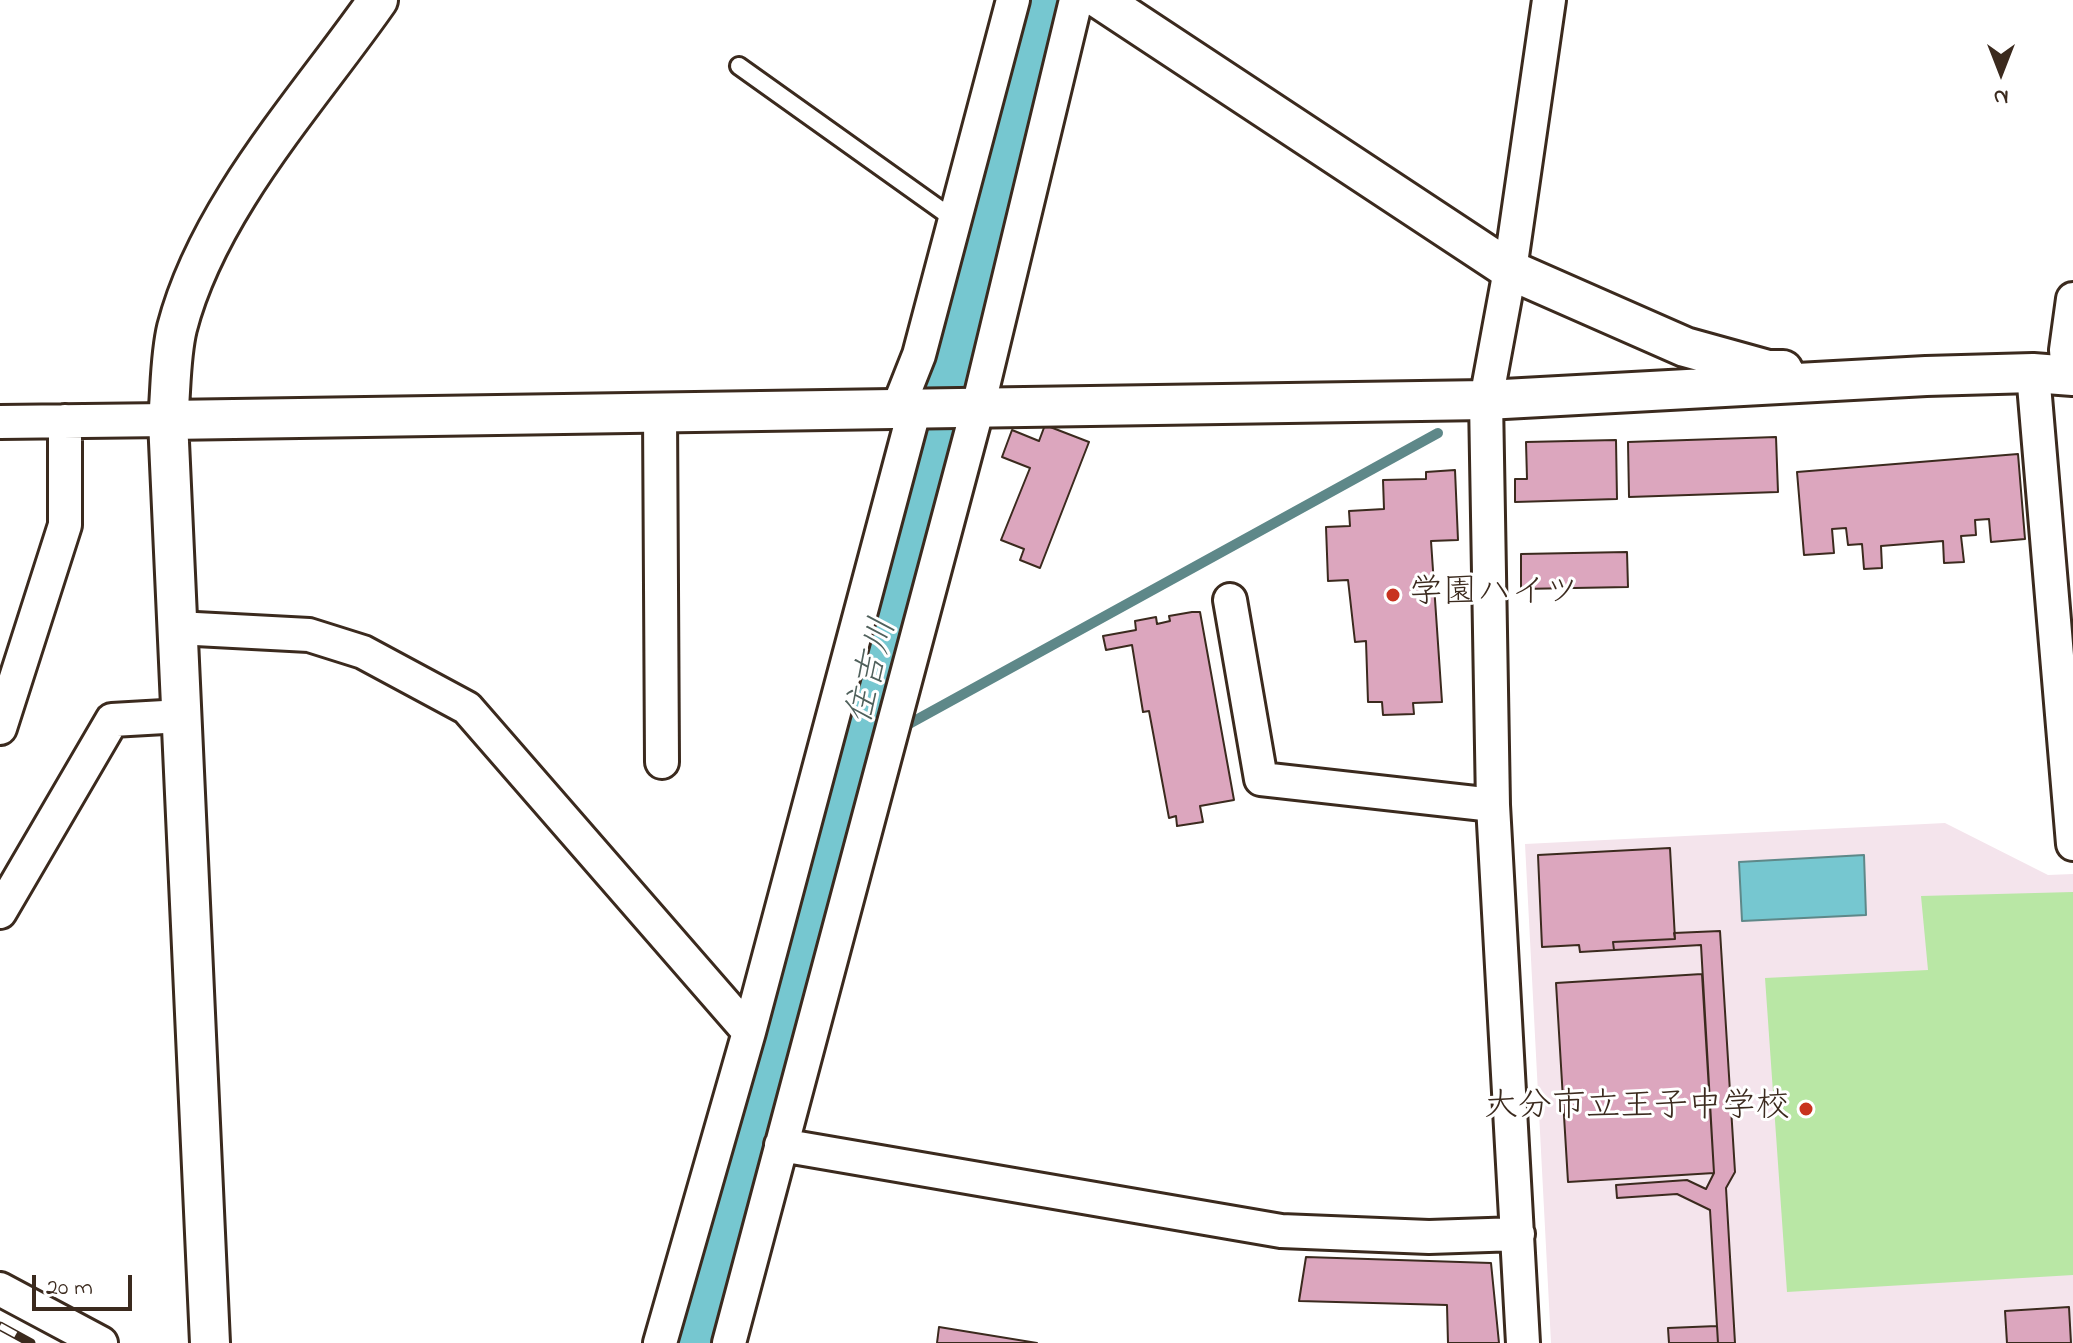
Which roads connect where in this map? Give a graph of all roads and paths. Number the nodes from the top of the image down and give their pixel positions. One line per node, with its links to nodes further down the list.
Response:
1 (378, 0): 16 (street)
2 (1013, 0): 7 (street)
3 (1076, 0): 13 (street)
4 (1101, 0): 8 (street)
5 (1549, 0): 8 (street)
6 (739, 66): 7 (lane)
7 (955, 220): 14 (street)
8 (1510, 270): 11 (street); 12 (street)
9 (2073, 299): 10 (street)
10 (2058, 375): 11 (street); 25 (street)
11 (1926, 376): 12 (street)
12 (1486, 400): 13 (street); 24 (street)
13 (978, 407): 14 (street); 28 (street)
14 (907, 408): 15 (street); 27 (street)
15 (660, 412): 16 (street); 23 (street)
16 (168, 420): 17 (street); 20 (street)
17 (65, 421): 18 (street); 22 (street)
18 (0, 422)
19 (1230, 600): 24 (street)
20 (177, 628): 21 (street); 27 (street)
21 (182, 716): 26 (street); 32 (street)
22 (0, 728)
23 (662, 762)
24 (1493, 805): 29 (street)
25 (2073, 844)
26 (0, 912)
27 (749, 1032): 33 (street)
28 (781, 1145): 29 (street); 34 (street)
29 (1518, 1234): 35 (street)
30 (0, 1289): 31 (street)
31 (101, 1343)
32 (210, 1343)
33 (660, 1343)
34 (729, 1343)
35 (1523, 1343)

